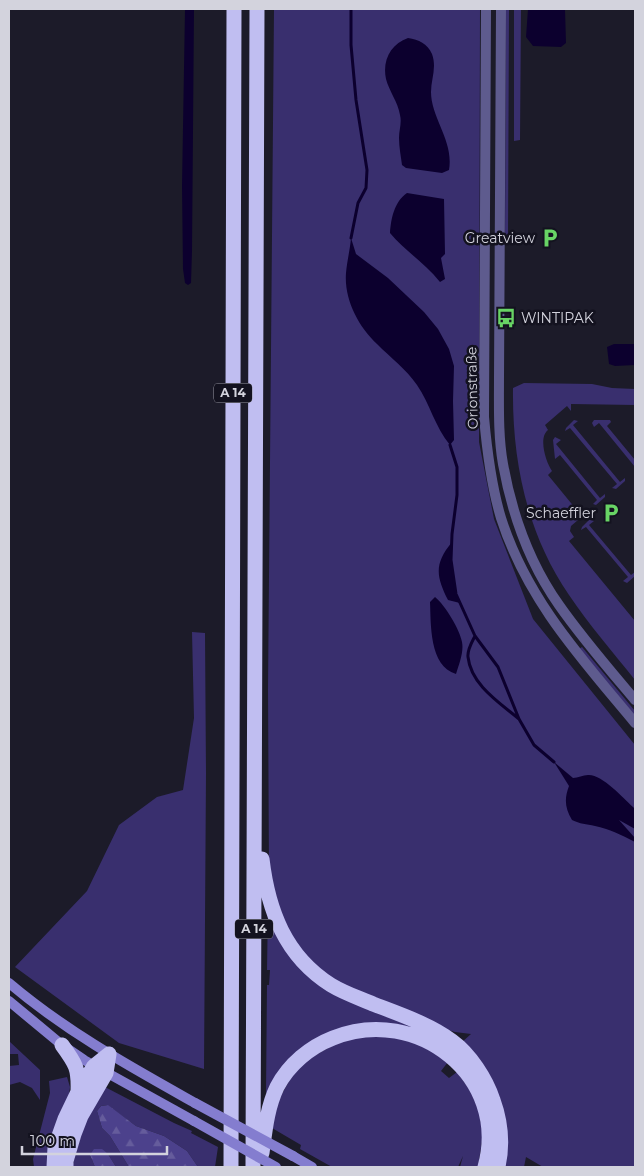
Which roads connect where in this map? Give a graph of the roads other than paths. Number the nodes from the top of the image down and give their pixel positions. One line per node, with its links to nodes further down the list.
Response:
1 (234, 9): 14 (highway, A 14)
2 (257, 9): 7 (highway, A 14)
3 (486, 9): 6 (street, Orionstraße)
4 (501, 9): 5 (street, Orionstraße)
5 (635, 700)
6 (635, 724)
7 (254, 790): 17 (highway, A 14); 22 (highway)
8 (9, 983): 11 (main road)
9 (9, 1001): 10 (main road)
10 (62, 1045): 12 (main road); 13 (highway)
11 (109, 1054): 12 (highway); 20 (main road, bridge)
12 (100, 1070): 13 (highway); 16 (highway); 19 (main road, bridge)
13 (78, 1094): 15 (highway)
14 (229, 1163)
15 (54, 1167)
16 (66, 1167)
17 (253, 1167)
18 (260, 1167): 21 (highway)
19 (276, 1167)
20 (312, 1167)
21 (485, 1167)
22 (498, 1167)

